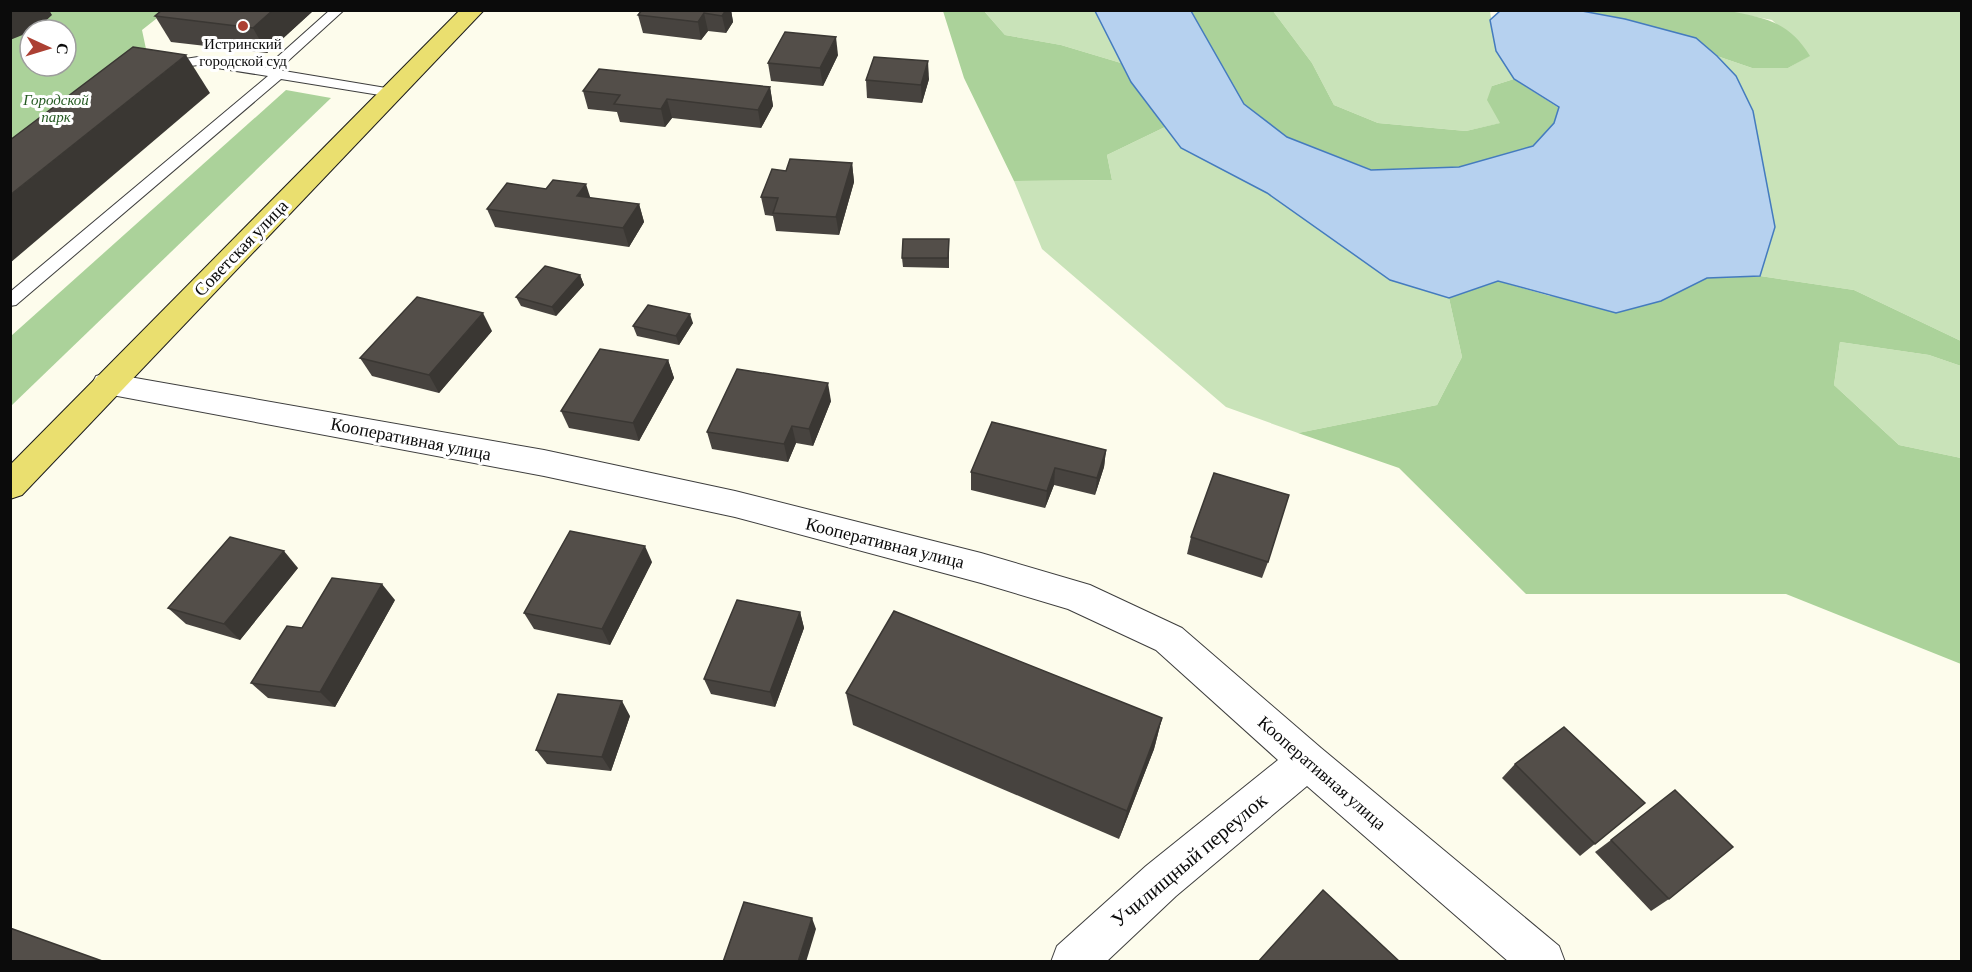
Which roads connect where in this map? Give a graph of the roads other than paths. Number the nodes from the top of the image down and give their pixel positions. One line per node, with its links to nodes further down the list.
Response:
1 (338, 10): 4 (lane)
2 (473, 10): 5 (main road, Советская улица)
3 (151, 67): 4 (lane)
4 (273, 73): 5 (lane); 6 (lane)
5 (392, 93): 7 (main road, Советская улица)
6 (10, 301)
7 (107, 384): 8 (main road, Советская улица); 9 (street, Кооперативная улица)
8 (10, 486)
9 (1307, 761): 10 (street, Училищный переулок); 11 (street, Кооперативная улица)
10 (1073, 962)
11 (1543, 962)

